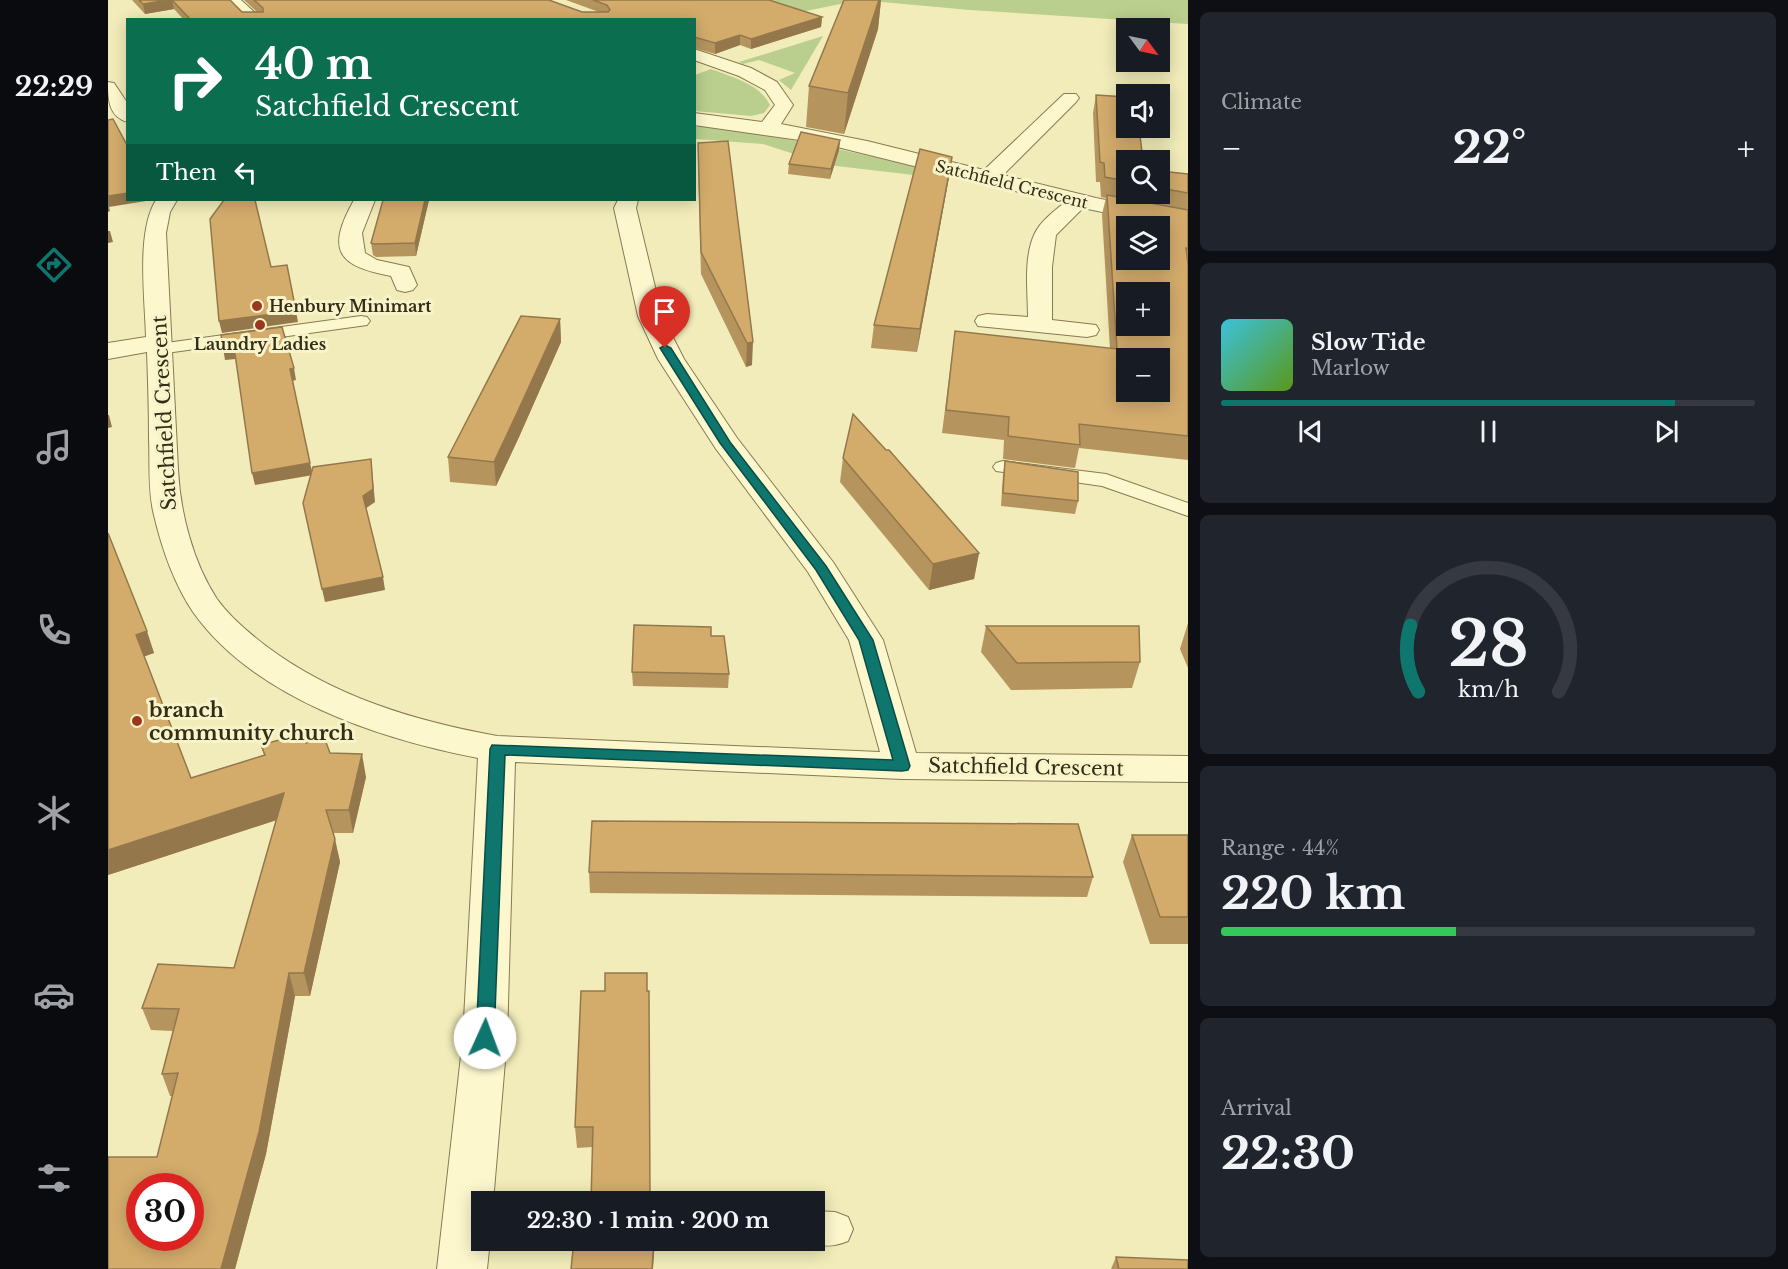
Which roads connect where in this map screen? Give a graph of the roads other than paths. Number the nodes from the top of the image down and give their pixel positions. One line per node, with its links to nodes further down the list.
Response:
1 (232, 0): 2 (street)
2 (253, 18)
3 (696, 55): 8 (street)
4 (108, 87): 6 (street)
5 (1070, 98): 9 (street)
6 (126, 114)
7 (696, 119): 8 (street, Satchfield Crescent)
8 (767, 128): 9 (street, Satchfield Crescent)
9 (989, 177): 13 (street, Satchfield Crescent)
10 (165, 201): 20 (street, Satchfield Crescent)
11 (364, 201): 15 (street)
12 (628, 201): 25 (street)
13 (1078, 201): 14 (street, Satchfield Crescent); 18 (street)
14 (1188, 223)
15 (405, 285)
16 (361, 321): 20 (lane)
17 (987, 321): 18 (street)
18 (1040, 326): 19 (street)
19 (1087, 330)
20 (159, 345): 21 (street); 24 (street, Satchfield Crescent)
21 (108, 351)
22 (1003, 467): 23 (lane)
23 (1188, 510)
24 (497, 749): 25 (street, Satchfield Crescent); 27 (street)
25 (902, 766): 26 (street, Satchfield Crescent)
26 (1188, 769)
27 (476, 1191)
28 (471, 1228): 29 (street)
29 (462, 1269)

